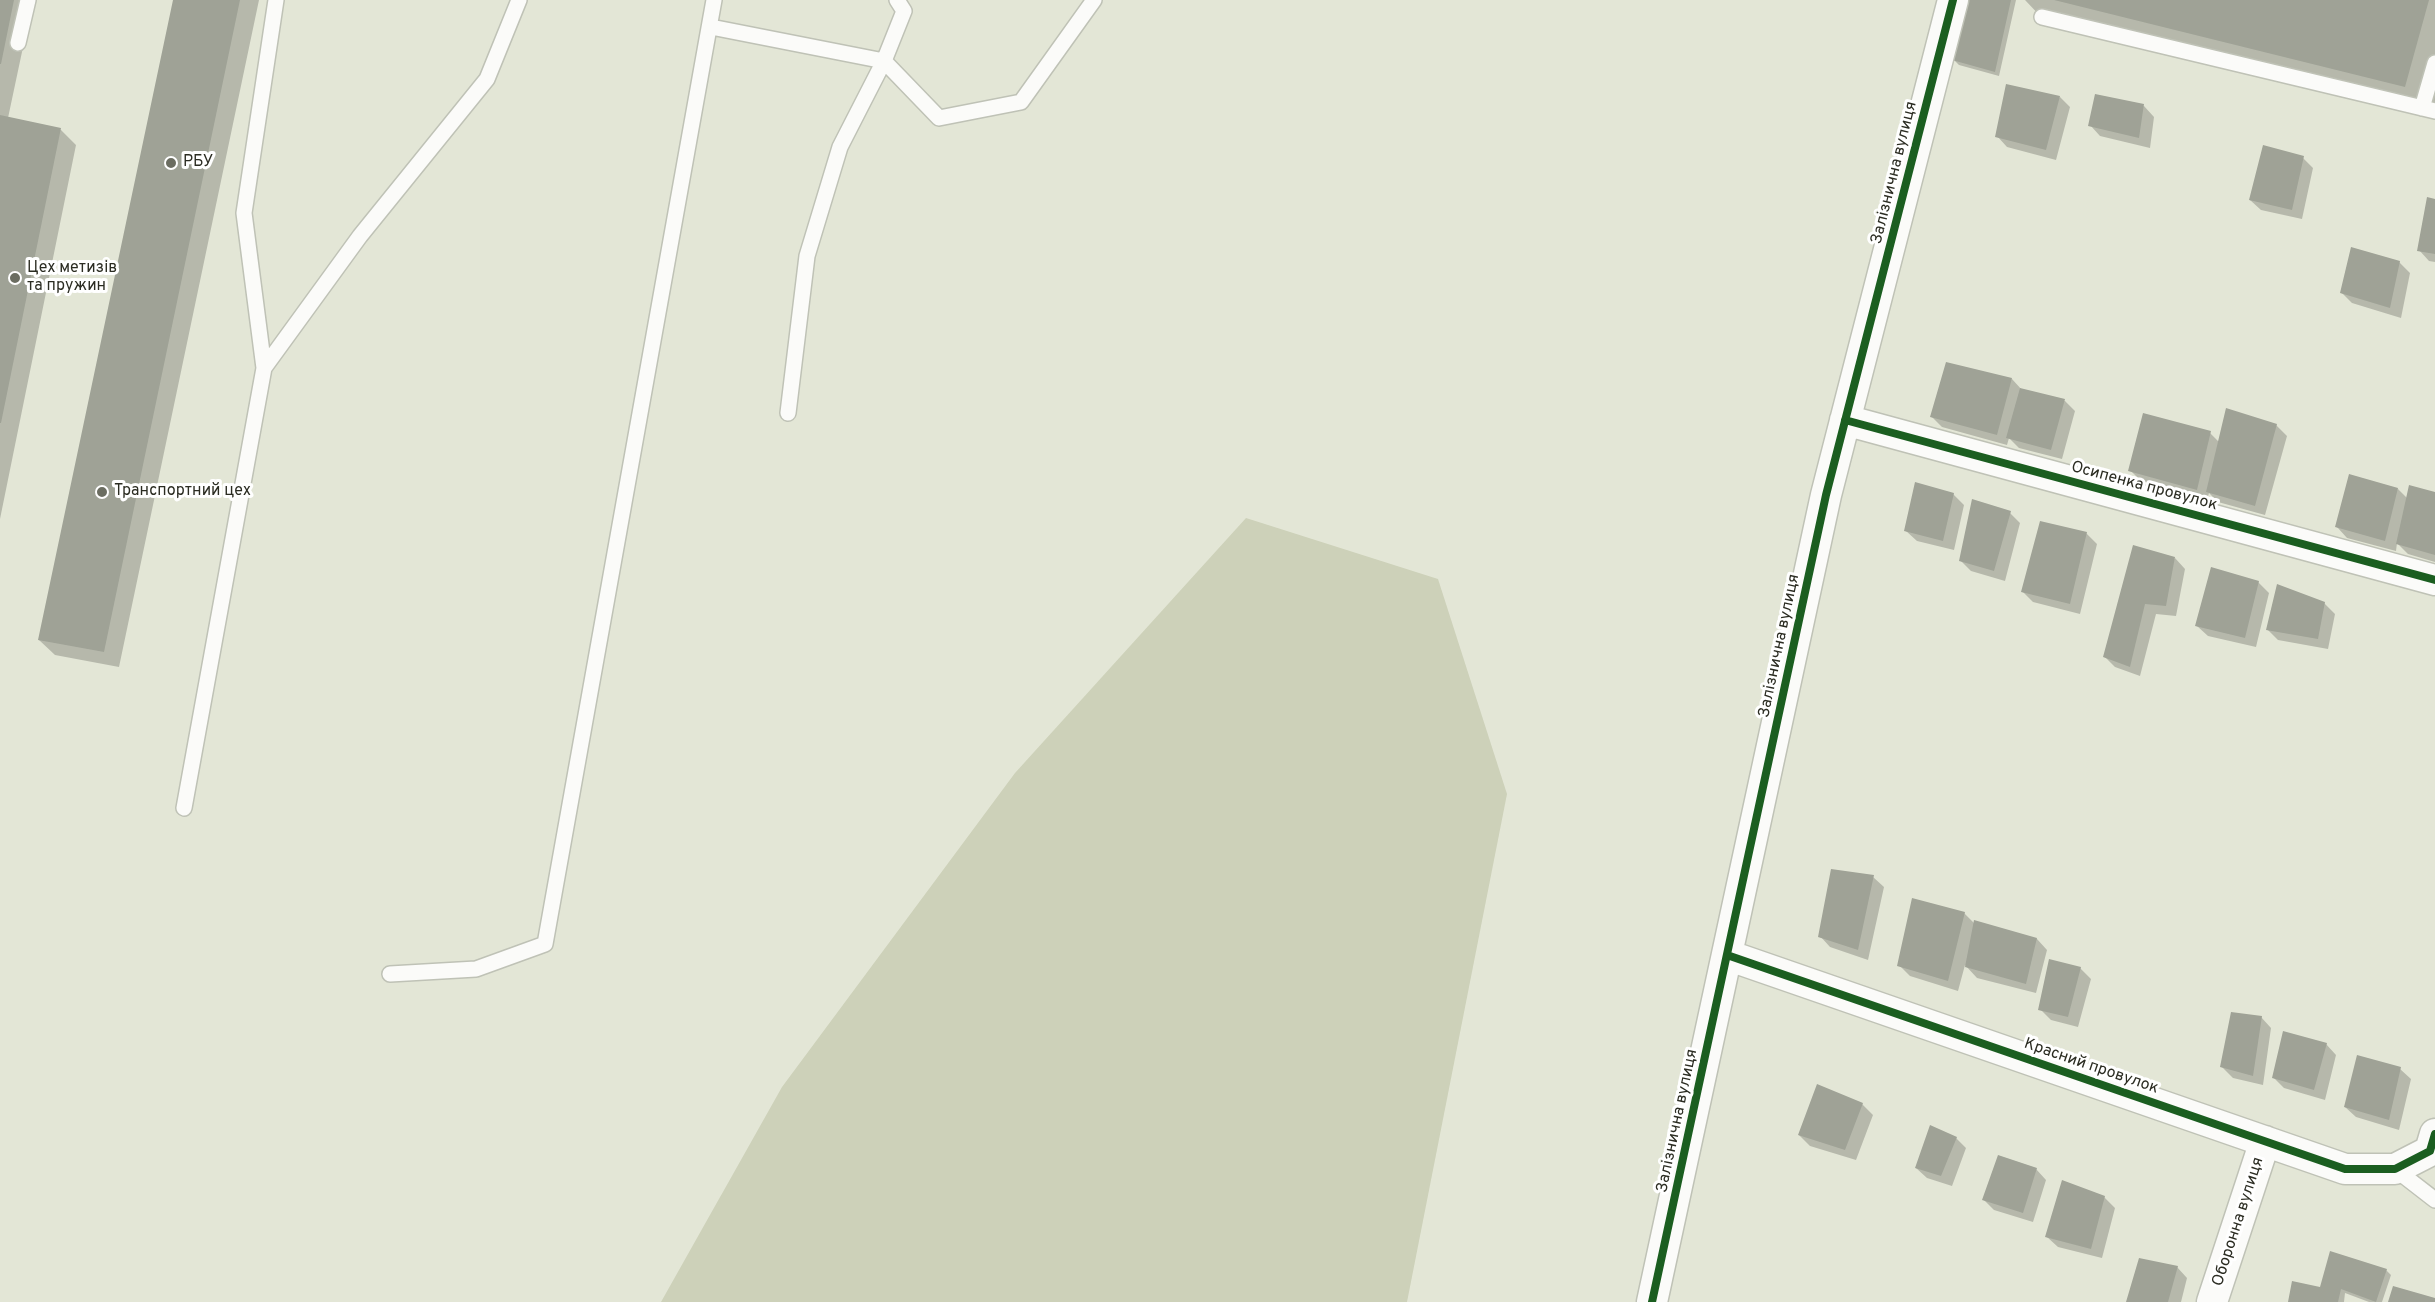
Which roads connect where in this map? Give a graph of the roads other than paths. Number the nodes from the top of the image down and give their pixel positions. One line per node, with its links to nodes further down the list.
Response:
1 (28, 0): 10 (lane)
2 (276, 0): 14 (lane)
3 (519, 0): 14 (lane)
4 (714, 0): 9 (lane)
5 (1094, 0): 11 (lane)
6 (1953, 0): 16 (street, Залізнична вулиця)
7 (905, 4): 11 (lane)
8 (2042, 17): 13 (lane)
9 (711, 27): 11 (lane); 20 (lane)
10 (18, 43)
11 (884, 61): 15 (lane)
12 (2435, 63): 13 (lane)
13 (2429, 110)
14 (264, 368): 18 (lane)
15 (788, 413)
16 (1845, 420): 17 (street, Осипенка провулок); 19 (street, Залізнична вулиця)
17 (2435, 580)
18 (184, 808)
19 (1727, 955): 22 (street, Красний провулок); 25 (street, Залізнична вулиця)
20 (390, 974)
21 (2435, 1134): 23 (street, Красний провулок)
22 (2265, 1141): 23 (street, Красний провулок); 26 (street, Оборонна вулиця)
23 (2395, 1169): 24 (lane)
24 (2435, 1200)
25 (1652, 1302)
26 (2212, 1302)

